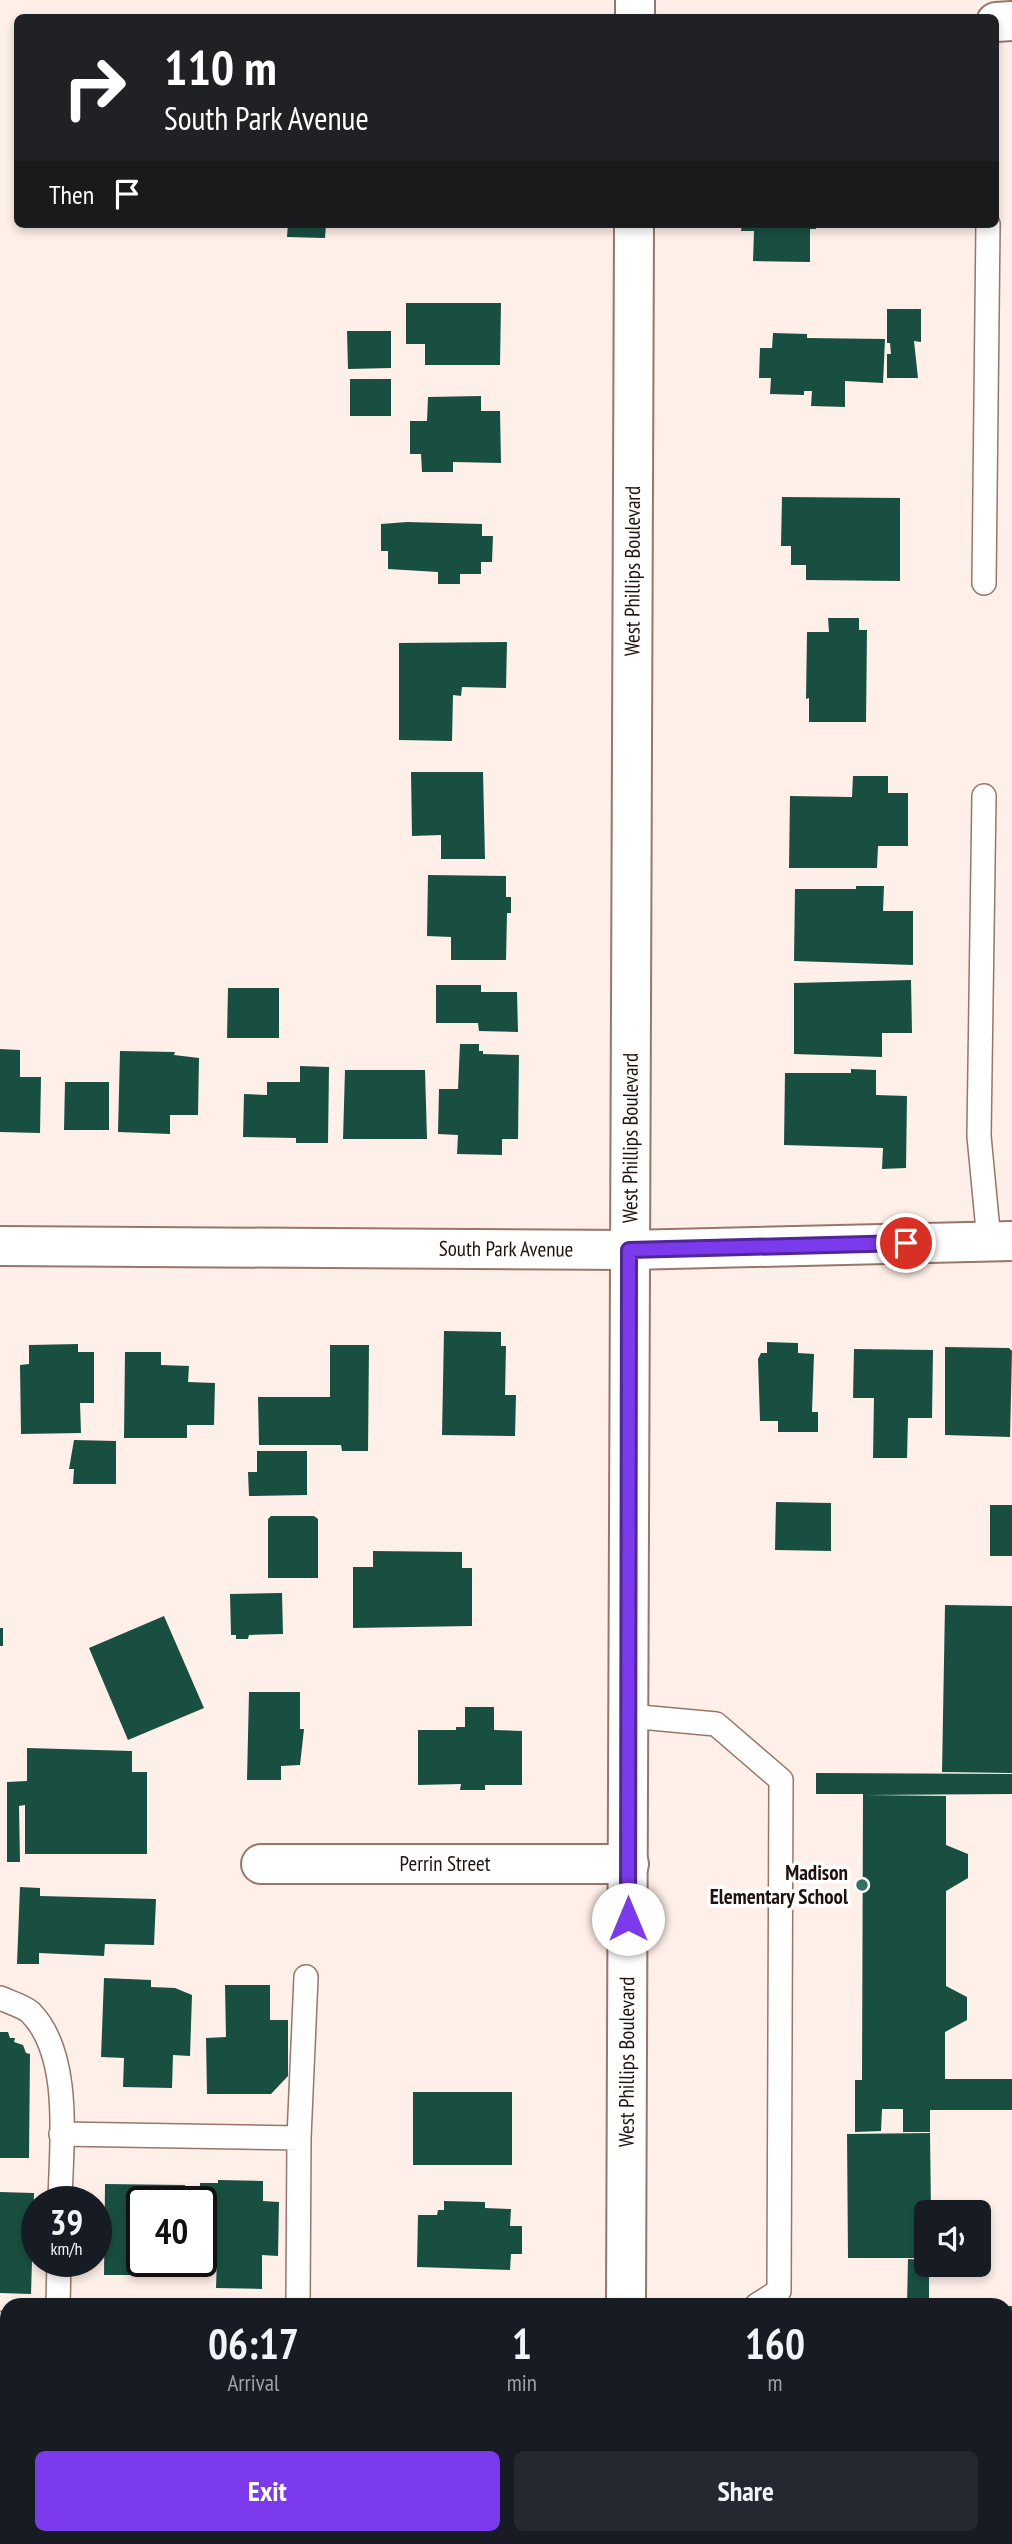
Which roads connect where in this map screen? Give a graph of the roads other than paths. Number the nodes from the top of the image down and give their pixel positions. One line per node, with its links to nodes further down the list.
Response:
1 (634, 228): 7 (street, West Phillips Boulevard)
2 (988, 228): 3 (lane)
3 (984, 583)
4 (984, 796): 5 (lane)
5 (1001, 1241): 7 (street, South Park Avenue)
6 (0, 1246): 7 (street, South Park Avenue)
7 (629, 1250): 8 (street, West Phillips Boulevard)
8 (629, 1716): 10 (street, West Phillips Boulevard); 20 (lane)
9 (261, 1864): 10 (street, Perrin Street)
10 (629, 1864): 19 (street, West Phillips Boulevard)
11 (306, 1977): 14 (lane)
12 (0, 1998): 13 (lane)
13 (61, 2134): 14 (lane); 15 (lane)
14 (299, 2138): 18 (lane)
15 (60, 2186)
16 (59, 2277): 17 (lane)
17 (58, 2298)
18 (298, 2298)
19 (626, 2298)
20 (768, 2298)

